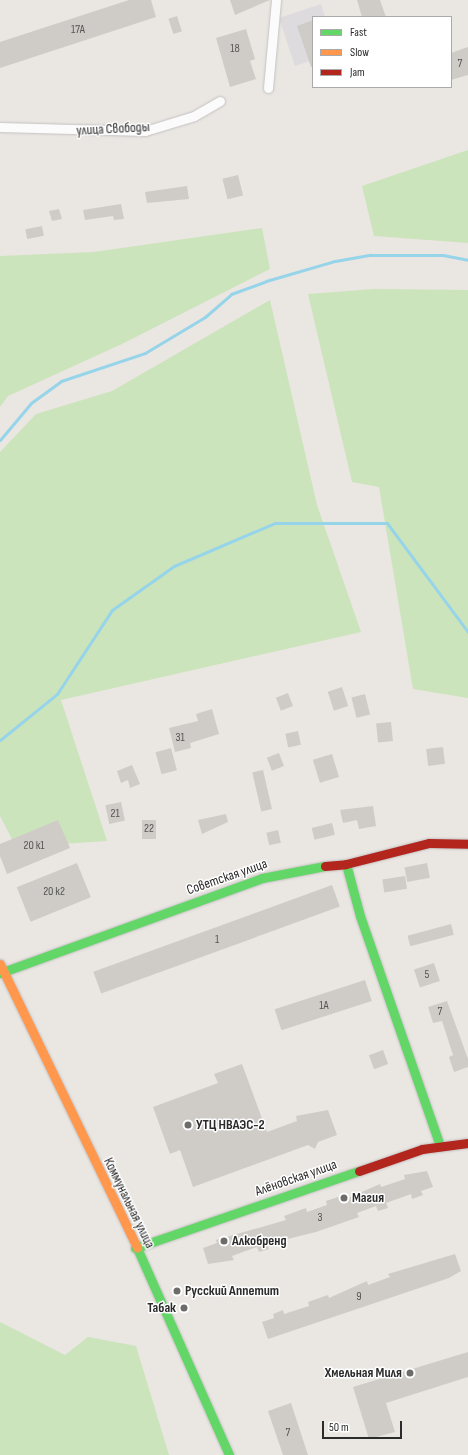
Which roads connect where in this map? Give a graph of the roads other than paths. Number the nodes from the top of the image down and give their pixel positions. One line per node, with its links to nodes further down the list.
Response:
1 (276, 0): 2 (street)
2 (268, 88)
3 (220, 101): 4 (street, улица Свободы)
4 (0, 127)
5 (468, 844): 6 (street, Советская улица)
6 (346, 864): 7 (street, Советская улица); 9 (street)
7 (1, 970): 10 (street, Коммунальная улица)
8 (468, 1143): 9 (street, Алёновская улица)
9 (440, 1146): 10 (street, Алёновская улица)
10 (135, 1248): 11 (street, Коммунальная улица)
11 (229, 1455)

